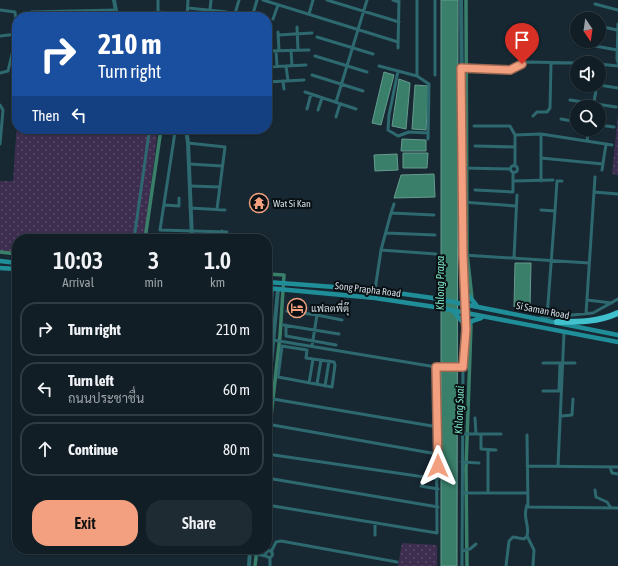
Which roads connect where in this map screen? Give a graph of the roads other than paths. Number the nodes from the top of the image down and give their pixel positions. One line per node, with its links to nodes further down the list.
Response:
1 (114, 0): 20 (street)
2 (158, 0): 26 (street)
3 (188, 0): 18 (street)
4 (211, 0): 21 (street)
5 (239, 0): 29 (street)
6 (257, 0): 30 (street)
7 (263, 0): 17 (street)
8 (314, 0): 31 (street)
9 (327, 0): 23 (street)
10 (367, 0): 23 (street)
11 (393, 0): 15 (street)
12 (417, 0): 75 (street)
13 (435, 0): 74 (street)
14 (461, 0): 69 (street)
15 (399, 1): 33 (street)
16 (595, 4): 22 (street)
17 (278, 5): 31 (street); 32 (street)
18 (188, 8): 21 (street); 27 (street)
19 (0, 10): 24 (street)
20 (116, 10): 25 (street)
21 (210, 10): 28 (street)
22 (618, 10)
23 (364, 11): 33 (street); 37 (street)
24 (15, 12)
25 (31, 12)
26 (158, 12)
27 (188, 12)
28 (227, 12)
29 (235, 12)
30 (253, 12)
31 (309, 14): 37 (street)
32 (273, 20)
33 (399, 22): 44 (street)
34 (618, 24): 38 (street)
35 (297, 27): 39 (street)
36 (606, 28): 38 (street)
37 (358, 30): 44 (street); 45 (street)
38 (617, 30): 51 (street)
39 (297, 32): 40 (street); 49 (street); 53 (street)
40 (312, 33)
41 (12, 35): 42 (street)
42 (0, 36)
43 (317, 37): 45 (street)
44 (398, 42): 46 (street)
45 (352, 48): 55 (street); 66 (street)
46 (398, 48)
47 (606, 48): 51 (street)
48 (291, 50): 49 (street); 53 (street); 65 (street)
49 (298, 50): 50 (street)
50 (310, 50)
51 (617, 50): 57 (street)
52 (272, 51): 53 (street)
53 (278, 51): 63 (street)
54 (12, 54): 72 (street)
55 (373, 54)
56 (315, 56): 66 (street)
57 (617, 61): 60 (street)
58 (551, 63): 59 (street); 69 (street); 95 (street)
59 (570, 63)
60 (608, 64): 68 (street)
61 (306, 65): 65 (street)
62 (272, 66): 63 (street)
63 (277, 66): 64 (street)
64 (286, 66): 65 (street); 77 (street)
65 (292, 66)
66 (347, 66): 71 (street); 79 (street)
67 (379, 66): 70 (street)
68 (618, 66)
69 (461, 68): 124 (street)
70 (398, 71): 75 (street); 103 (street)
71 (367, 72)
72 (0, 73)
73 (312, 75): 79 (street)
74 (435, 75)
75 (417, 76): 103 (street)
76 (304, 80): 77 (street)
77 (285, 81): 78 (street); 82 (street)
78 (272, 82)
79 (341, 84): 83 (street); 87 (street)
80 (606, 86): 81 (street)
81 (618, 88)
82 (284, 89)
83 (363, 91)
84 (305, 92): 85 (street)
85 (311, 94): 86 (street); 92 (street)
86 (322, 98): 87 (street); 94 (street)
87 (336, 102): 89 (street)
88 (0, 104): 99 (street)
89 (340, 104): 93 (street); 96 (street)
90 (606, 106): 91 (street)
91 (616, 106)
92 (307, 109)
93 (356, 109)
94 (318, 110)
95 (534, 116)
96 (336, 117)
97 (561, 119): 98 (street)
98 (570, 121)
99 (1, 122): 110 (street)
100 (474, 126): 108 (street)
101 (606, 126): 102 (street)
102 (614, 127)
103 (428, 133): 111 (street)
104 (149, 134): 155 (street)
105 (175, 134): 142 (street)
106 (187, 134): 113 (street)
107 (541, 134): 108 (street); 112 (street); 119 (street)
108 (515, 135): 118 (street)
109 (588, 136): 112 (street)
110 (0, 139): 114 (street)
111 (428, 139)
112 (587, 141): 115 (street)
113 (188, 143): 120 (street); 122 (street)
114 (0, 144)
115 (606, 144): 116 (street); 121 (street)
116 (612, 145)
117 (475, 146): 118 (street)
118 (515, 146): 123 (street)
119 (541, 158): 121 (street); 131 (street)
120 (189, 164): 122 (street); 133 (street)
121 (603, 164): 126 (street)
122 (222, 166): 134 (street)
123 (515, 166): 125 (street); 127 (street)
124 (463, 168): 125 (street); 140 (street)
125 (510, 168): 127 (street)
126 (602, 170)
127 (513, 172): 130 (street)
128 (595, 177): 136 (street)
129 (553, 180): 131 (street)
130 (513, 181): 131 (street); 135 (street)
131 (541, 181)
132 (562, 181): 148 (street)
133 (190, 186): 134 (street); 144 (street)
134 (220, 187): 145 (street)
135 (475, 190)
136 (594, 192): 137 (street); 166 (street)
137 (618, 194)
138 (517, 195): 143 (street)
139 (179, 198): 142 (street)
140 (466, 202): 143 (street); 161 (street)
141 (394, 204): 149 (street)
142 (164, 205): 151 (street)
143 (516, 206): 162 (street)
144 (190, 208): 145 (street); 151 (street)
145 (217, 209): 146 (street)
146 (225, 210)
147 (541, 210): 148 (street)
148 (555, 211): 163 (street)
149 (392, 213): 150 (street); 154 (street)
150 (434, 215)
151 (191, 231): 152 (street); 156 (street)
152 (222, 231): 153 (street); 157 (street)
153 (227, 232)
154 (386, 233): 158 (street); 159 (street)
155 (135, 234)
156 (191, 234)
157 (222, 234)
158 (435, 235)
159 (381, 250): 160 (street); 174 (street)
160 (436, 254)
161 (466, 255): 162 (street); 173 (street)
162 (514, 258): 163 (street)
163 (551, 260): 166 (street); 192 (street)
164 (0, 261): 165 (main road)
165 (12, 262)
166 (589, 263): 178 (street)
167 (0, 268): 168 (main road)
168 (12, 269)
169 (272, 282): 170 (main road, Song Prapha Road)
170 (277, 283): 171 (main road, Song Prapha Road); 172 (main road)
171 (329, 286): 174 (main road, Song Prapha Road); 175 (main road)
172 (277, 289): 175 (main road, Song Prapha Road); 191 (street); 202 (street)
173 (464, 289): 179 (main road); 181 (main road); 182 (main road)
174 (375, 290): 176 (main road, Song Prapha Road)
175 (329, 294): 183 (main road, Song Prapha Road)
176 (439, 299): 179 (main road, Song Prapha Road); 183 (main road)
177 (618, 299): 180 (street)
178 (587, 300): 180 (street); 189 (street)
179 (458, 301): 181 (main road)
180 (612, 303): 189 (street)
181 (465, 304): 182 (main road, Si Saman Road); 187 (main road)
182 (477, 306): 184 (main road, Si Saman Road)
183 (437, 308): 186 (main road, Song Prapha Road)
184 (487, 308): 193 (main road); 194 (main road, Si Saman Road)
185 (287, 311): 190 (street)
186 (456, 312): 187 (main road, Song Prapha Road); 198 (main road)
187 (465, 313): 193 (main road, Si Saman Road); 198 (main road)
188 (618, 313): 196 (highway)
189 (586, 314): 192 (street)
190 (317, 315): 195 (street); 197 (street)
191 (272, 317)
192 (547, 317): 194 (street)
193 (485, 318): 198 (main road); 199 (main road, Si Saman Road)
194 (537, 318): 196 (main road, Si Saman Road)
195 (342, 320)
196 (558, 322): 201 (main road, Si Saman Road)
197 (315, 330): 200 (street); 203 (street); 203 (street)
198 (466, 330): 215 (street)
199 (564, 333): 204 (main road, Si Saman Road); 212 (street)
200 (339, 334)
201 (618, 334)
202 (273, 340): 206 (street); 207 (street)
203 (313, 341): 205 (street); 206 (street)
204 (618, 342)
205 (336, 345)
206 (312, 346): 214 (street)
207 (272, 347)
208 (313, 359): 209 (street); 216 (street); 216 (street)
209 (321, 360): 210 (street); 217 (street)
210 (329, 361): 218 (street); 218 (street)
211 (543, 363): 212 (street)
212 (562, 363): 213 (street); 219 (street); 222 (street)
213 (576, 363)
214 (438, 367): 215 (street); 225 (street)
215 (463, 367): 226 (street)
216 (308, 383): 217 (street)
217 (317, 384): 218 (street)
218 (325, 386)
219 (543, 391)
220 (272, 399): 225 (street)
221 (573, 399): 222 (street)
222 (562, 416): 238 (street)
223 (475, 418): 227 (street)
224 (272, 425): 234 (street)
225 (438, 427): 234 (street)
226 (465, 434): 227 (street); 235 (street)
227 (476, 434): 228 (street)
228 (481, 434): 229 (street); 231 (street)
229 (501, 434)
230 (528, 435): 237 (street)
231 (488, 450): 232 (street); 248 (street)
232 (496, 450)
233 (272, 454): 243 (street)
234 (438, 454): 243 (street)
235 (465, 462): 236 (street); 247 (street)
236 (479, 463)
237 (528, 466): 238 (street); 249 (street)
238 (558, 466): 239 (street)
239 (610, 467): 240 (street); 241 (street)
240 (618, 467)
241 (618, 474)
242 (272, 479): 252 (street)
243 (438, 479): 245 (street)
244 (421, 486): 245 (street)
245 (438, 489): 252 (street)
246 (595, 490): 253 (street)
247 (464, 493): 248 (street); 260 (street)
248 (488, 493): 249 (street)
249 (527, 493): 250 (street)
250 (527, 504): 253 (street); 257 (street)
251 (272, 506): 255 (street)
252 (438, 507): 255 (street)
253 (611, 508): 254 (street)
254 (618, 508)
255 (375, 523): 256 (street)
256 (376, 535)
257 (527, 536): 270 (street); 271 (street)
258 (476, 544): 260 (street)
259 (272, 548): 266 (street)
260 (465, 550): 269 (street)
261 (252, 554): 267 (street)
262 (259, 554): 265 (street)
263 (269, 554): 265 (street)
264 (271, 554): 265 (street)
265 (268, 557): 268 (street)
266 (397, 562)
267 (249, 566)
268 (270, 566)
269 (462, 566)
270 (506, 566)
271 (533, 566)

